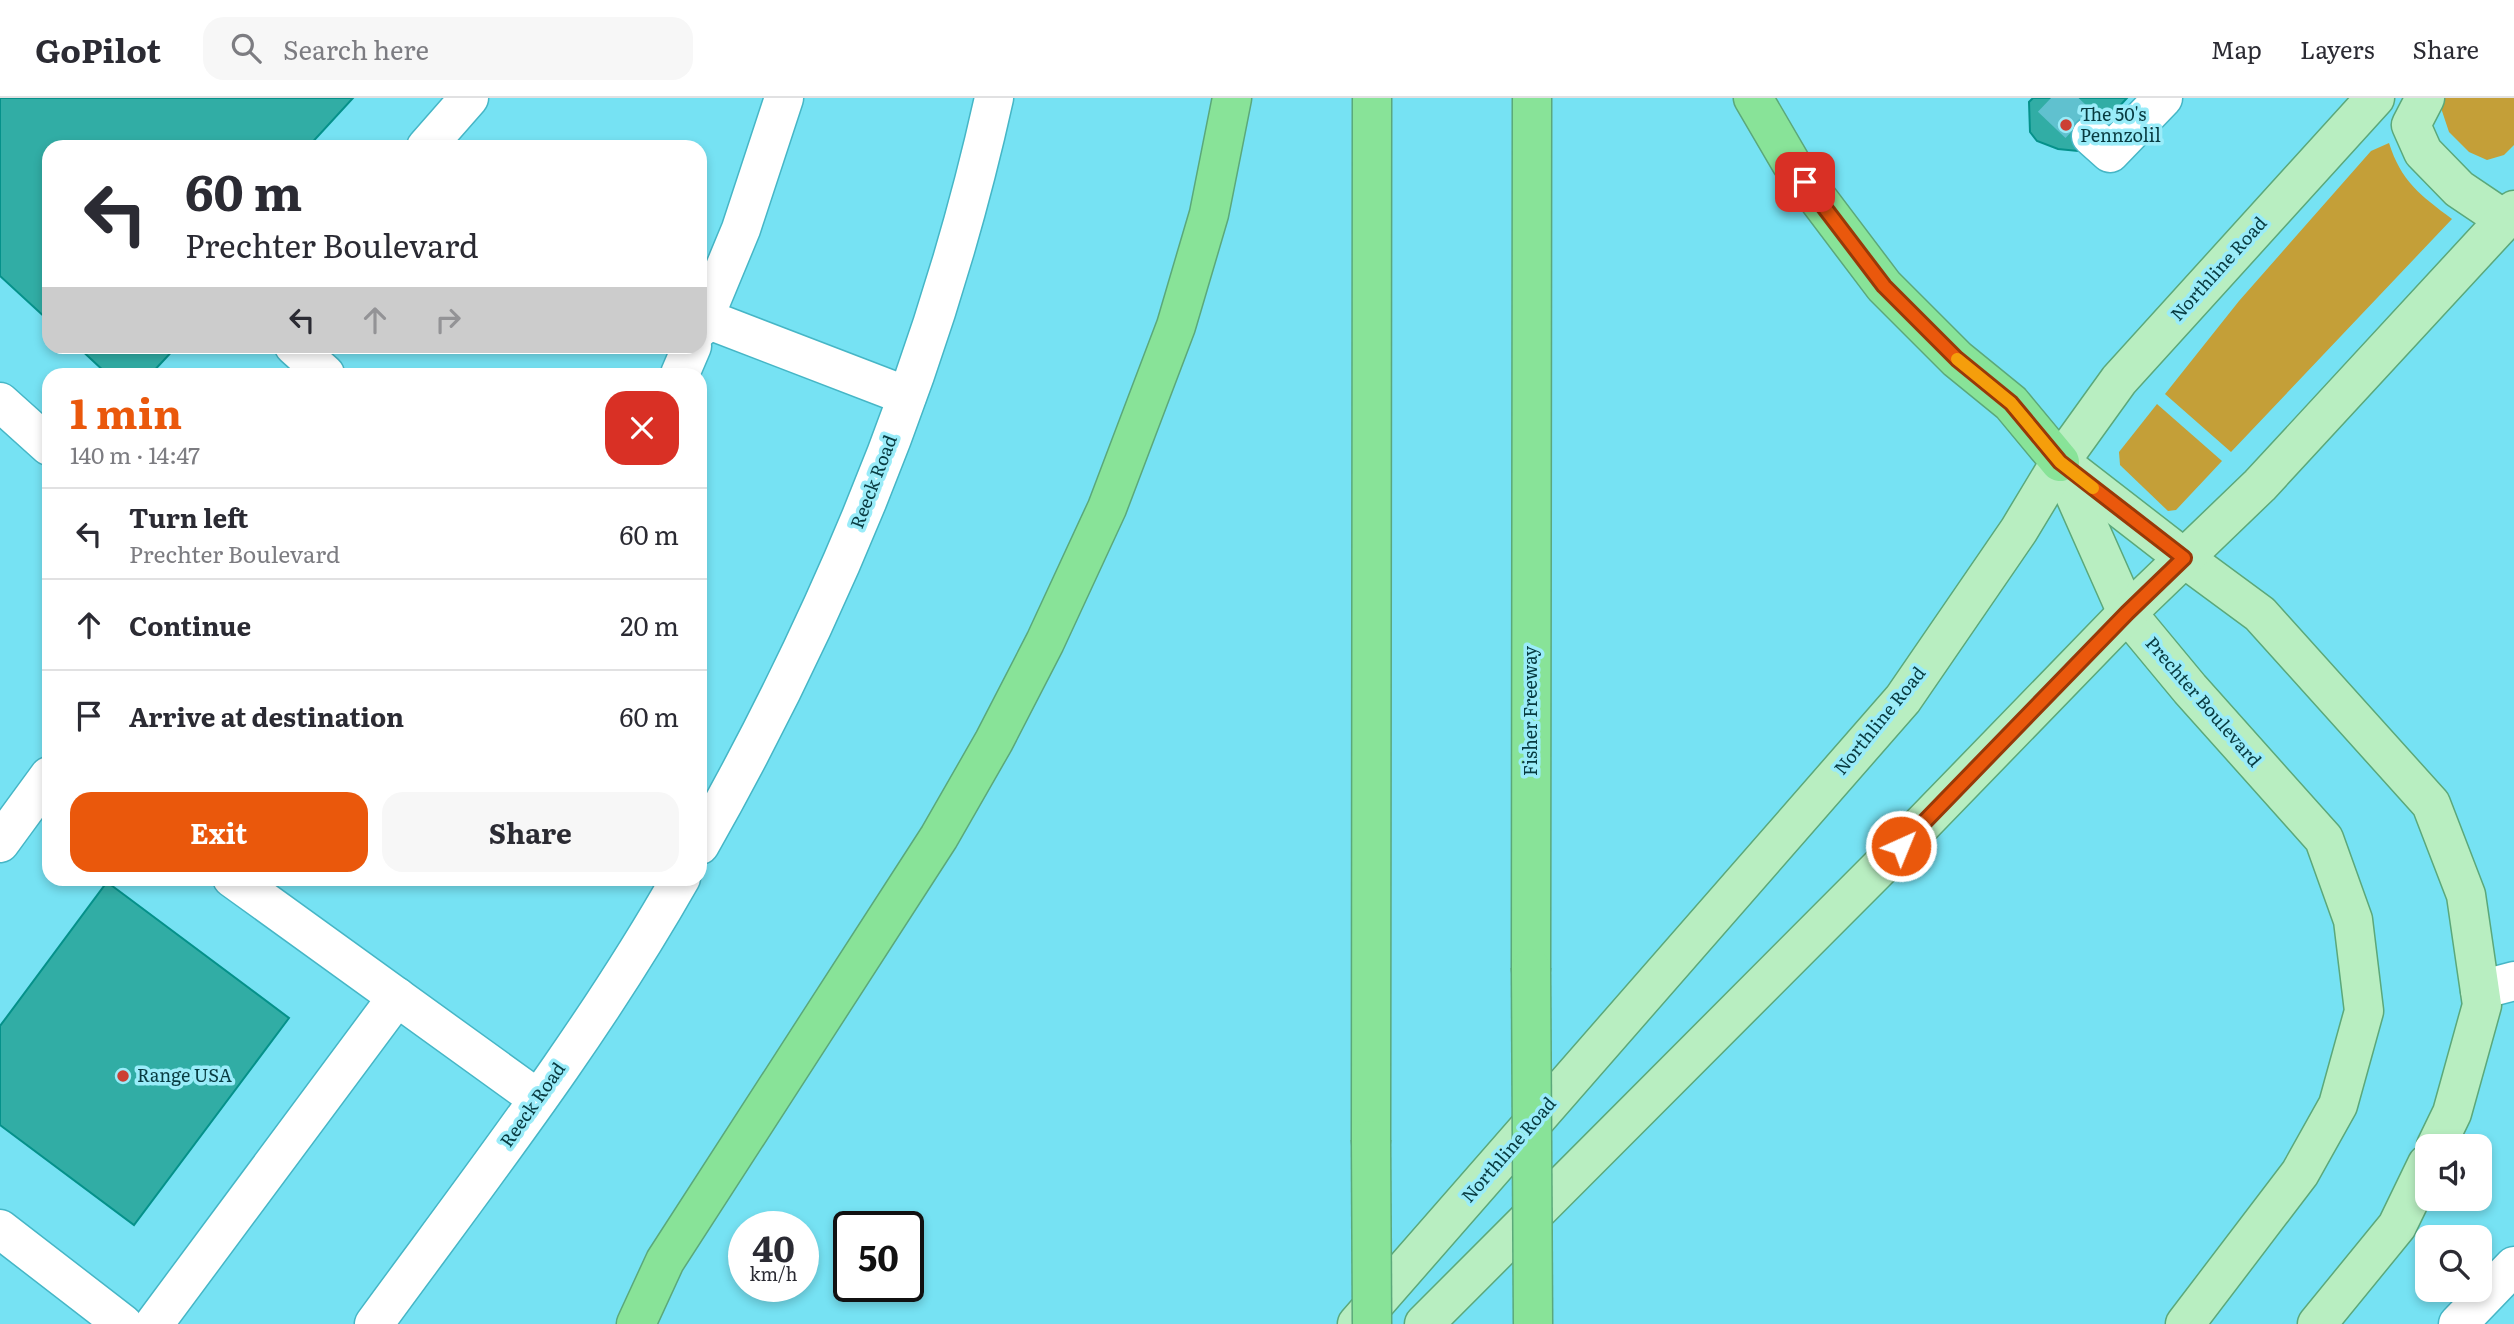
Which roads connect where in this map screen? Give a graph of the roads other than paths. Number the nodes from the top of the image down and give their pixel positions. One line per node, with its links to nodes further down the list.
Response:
1 (469, 98): 10 (street)
2 (784, 98): 12 (street)
3 (994, 98): 16 (street, Reeck Road)
4 (1232, 98): 38 (highway)
5 (1372, 98): 40 (highway, bridge)
6 (1532, 98): 42 (highway, Fisher Freeway, bridge)
7 (1753, 98): 19 (highway)
8 (2375, 98): 19 (main road, Northline Road)
9 (2426, 98): 11 (main road)
10 (432, 140)
11 (2511, 220): 20 (main road)
12 (707, 312)
13 (707, 334): 16 (street)
14 (303, 354): 15 (street)
15 (318, 368)
16 (907, 396): 23 (street, Reeck Road)
17 (0, 402): 18 (street)
18 (42, 440)
19 (2060, 462): 20 (main road); 21 (main road, Prechter Boulevard); 39 (main road, Northline Road)
20 (2184, 558): 21 (main road); 27 (main road)
21 (2127, 613): 41 (main road); 43 (main road, Prechter Boulevard)
22 (42, 786): 24 (street)
23 (707, 833)
24 (0, 844)
25 (243, 886): 28 (street)
26 (676, 886): 29 (street, Reeck Road)
27 (2497, 985): 30 (main road)
28 (397, 997): 29 (street); 36 (street)
29 (538, 1099): 37 (street, Reeck Road)
30 (2442, 1134)
31 (2415, 1189): 44 (main road)
32 (0, 1229): 35 (street)
33 (2514, 1266): 34 (street)
34 (2466, 1321)
35 (123, 1324)
36 (154, 1324)
37 (374, 1324)
38 (636, 1324)
39 (1357, 1324)
40 (1372, 1324)
41 (1424, 1324)
42 (1533, 1324)
43 (2185, 1324)
44 (2317, 1324)

